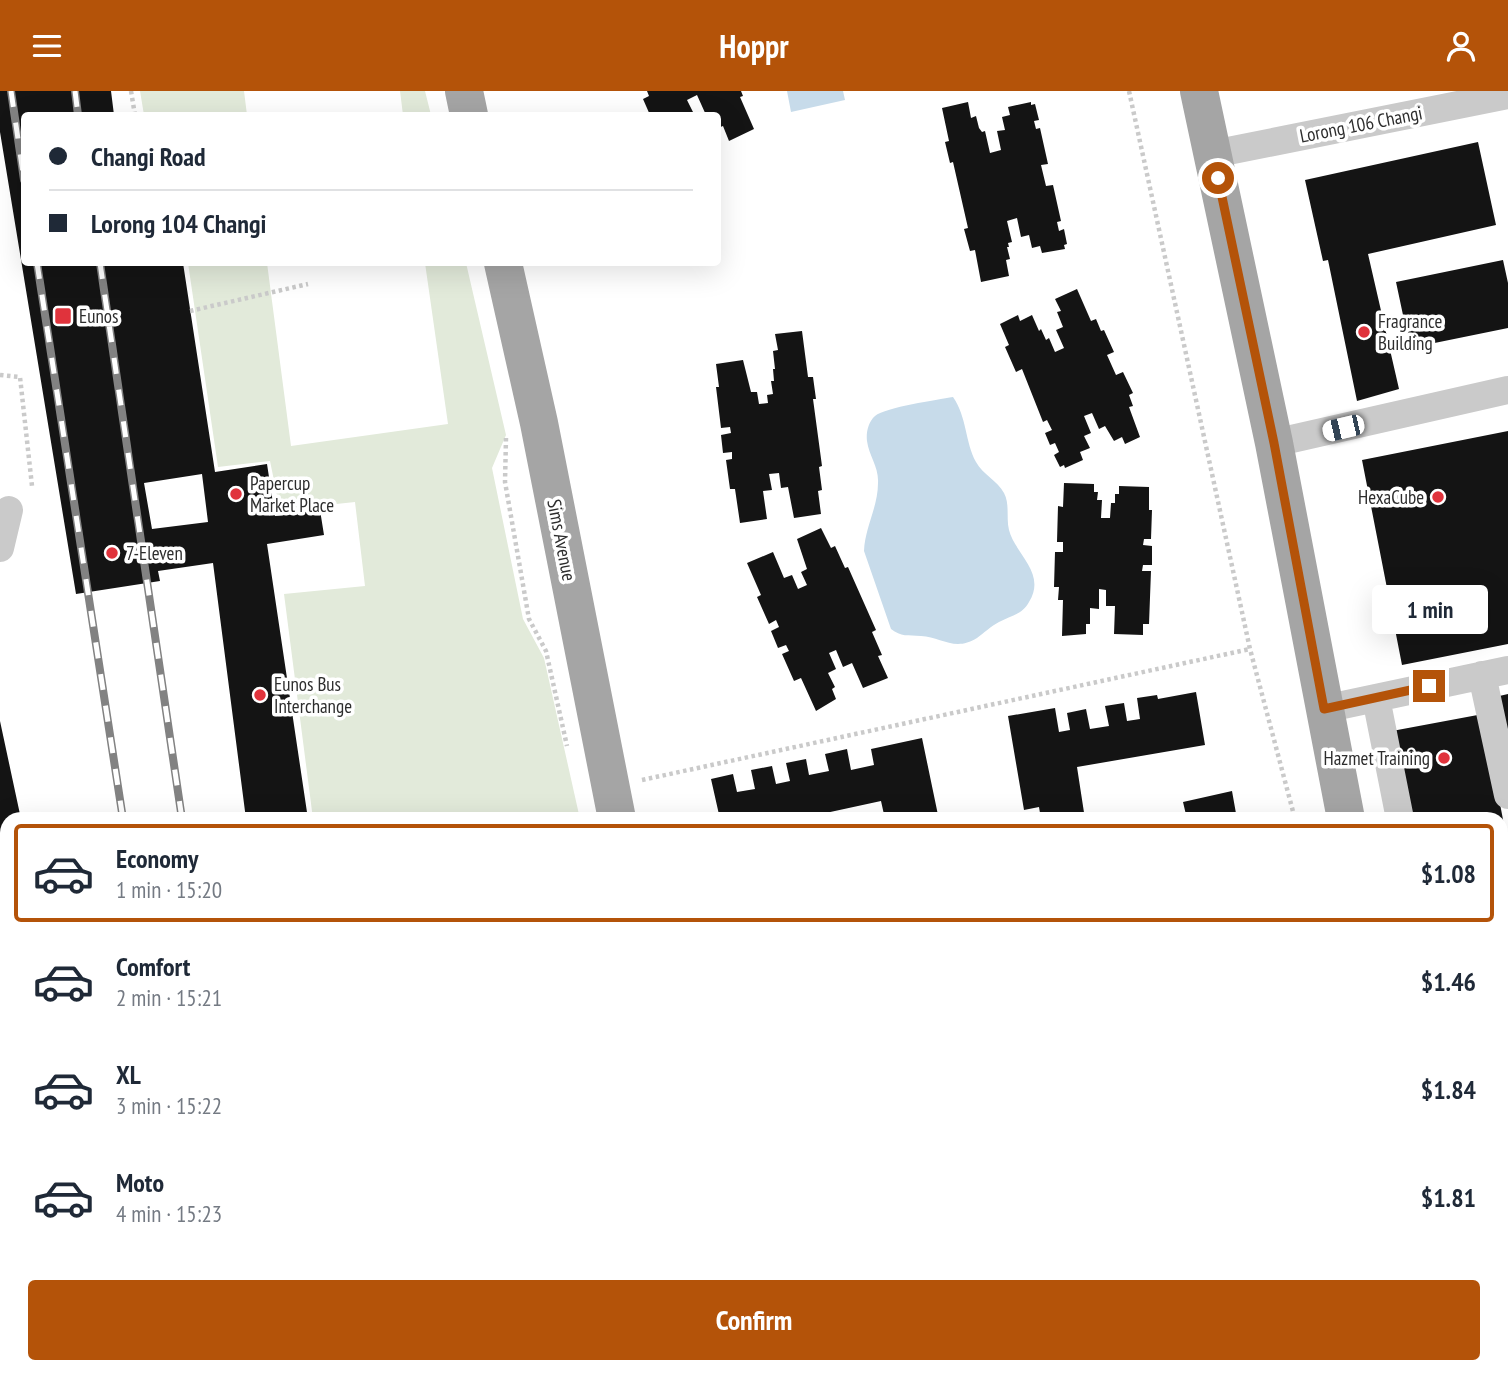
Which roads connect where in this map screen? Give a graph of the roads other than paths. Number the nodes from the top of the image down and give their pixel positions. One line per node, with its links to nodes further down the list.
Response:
1 (464, 91): 4 (main road)
2 (1199, 91): 5 (main road)
3 (1508, 95): 5 (street, Lorong 106 Changi)
4 (468, 112)
5 (1213, 154): 8 (main road)
6 (504, 266): 15 (main road, Sims Avenue)
7 (1508, 390): 8 (street)
8 (1274, 443): 13 (main road)
9 (9, 510): 10 (street)
10 (1, 543)
11 (1495, 672): 12 (street); 14 (street)
12 (1376, 698): 13 (street); 17 (street)
13 (1324, 709): 16 (main road)
14 (1508, 796)
15 (613, 803)
16 (1345, 812)
17 (1400, 812)

